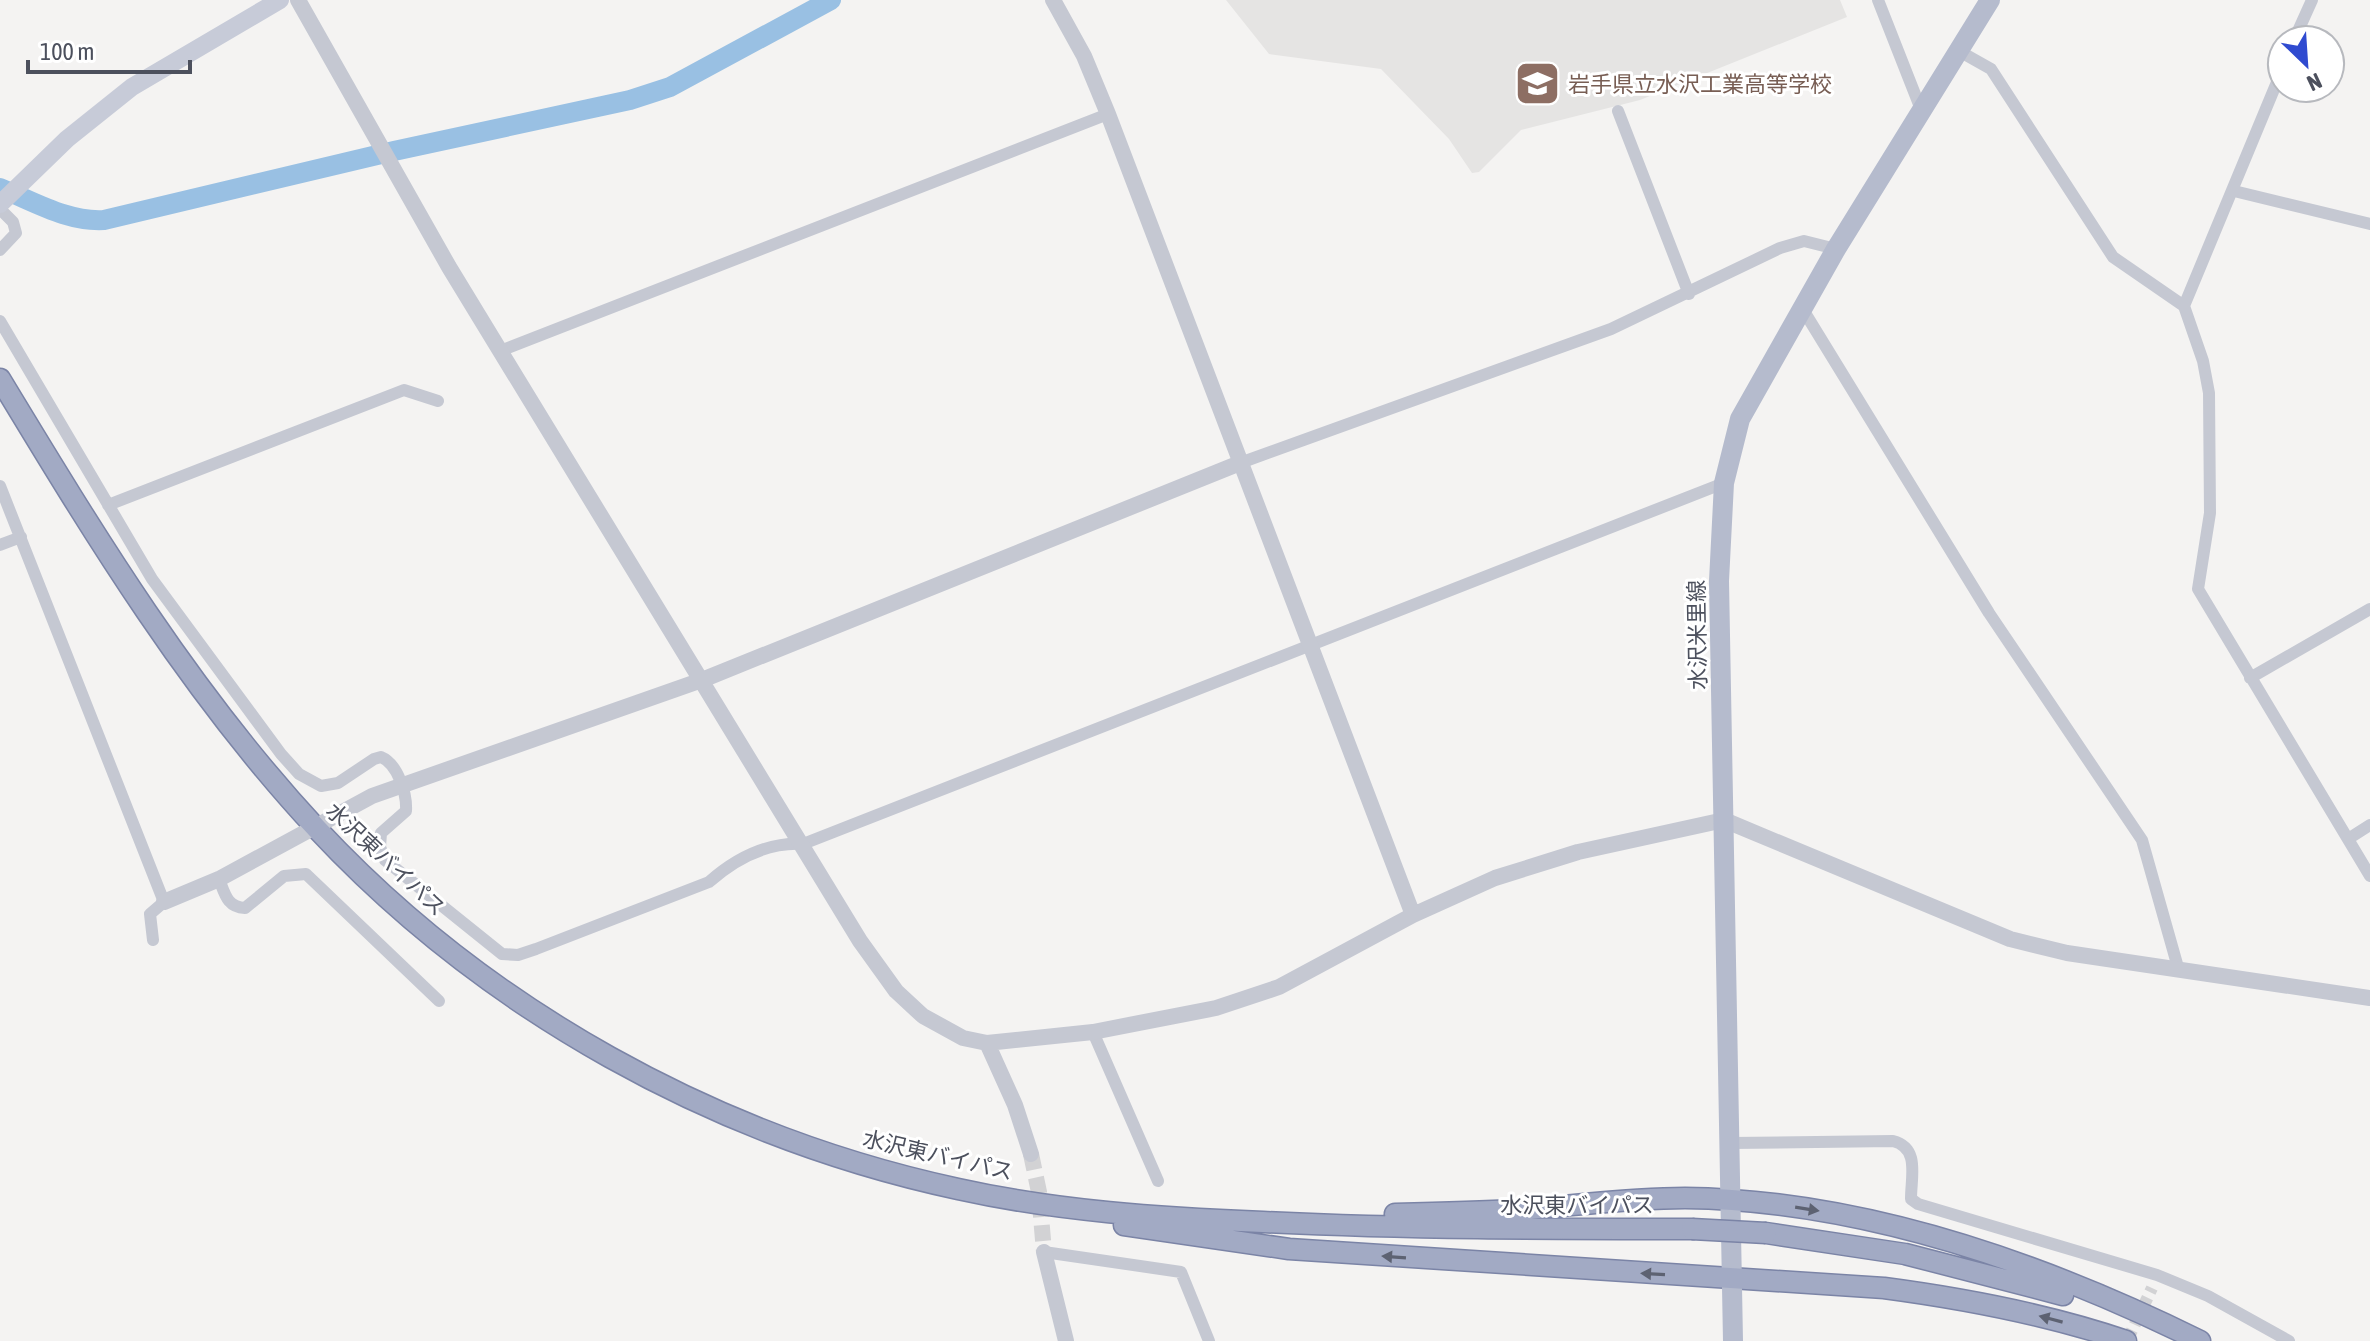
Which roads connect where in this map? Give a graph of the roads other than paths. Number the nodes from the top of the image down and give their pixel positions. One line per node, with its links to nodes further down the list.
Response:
1 (280, 0): 14 (main road)
2 (298, 0): 22 (street)
3 (1053, 0): 12 (street)
4 (1878, 0): 11 (street)
5 (1990, 0): 8 (main road, 水沢米里線)
6 (2312, 0): 7 (street)
7 (2301, 24)
8 (1959, 51): 11 (main road, 水沢米里線); 19 (street)
9 (2269, 104): 13 (street)
10 (1618, 111): 18 (street)
11 (1922, 112): 16 (main road, 水沢米里線)
12 (1108, 114): 22 (street); 25 (street)
13 (2234, 191): 15 (street); 19 (street)
14 (0, 206): 17 (street)
15 (2370, 224)
16 (1836, 249): 18 (street); 20 (main road, 水沢米里線)
17 (0, 250)
18 (1689, 294): 25 (street)
19 (2184, 306): 33 (street)
20 (1802, 308): 26 (main road, 水沢米里線); 46 (street)
21 (0, 321): 28 (street)
22 (500, 351): 34 (street)
23 (0, 379): 38 (highway, 水沢東バイパス)
24 (438, 401): 28 (street)
25 (1240, 463): 32 (street); 34 (street)
26 (1724, 483): 32 (street); 36 (main road, 水沢米里線)
27 (0, 486): 29 (street)
28 (108, 505): 35 (street)
29 (21, 537): 30 (street); 43 (street)
30 (0, 545)
31 (2370, 609): 33 (street)
32 (1310, 645): 40 (street); 44 (street)
33 (2250, 678): 39 (street)
34 (702, 680): 35 (street); 40 (street)
35 (400, 785): 38 (street); 40 (street)
36 (1724, 820): 44 (street); 46 (street); 51 (main road, 水沢米里線)
37 (2370, 825): 39 (street)
38 (316, 827): 42 (street); 54 (highway, 水沢東バイパス)
39 (2348, 839): 41 (street)
40 (803, 844): 50 (street)
41 (2370, 876)
42 (219, 879): 43 (street); 48 (street)
43 (164, 902): 45 (street)
44 (1413, 915): 49 (street)
45 (153, 940)
46 (2179, 971): 47 (street)
47 (2370, 998)
48 (439, 1001)
49 (1093, 1032): 50 (street); 53 (street)
50 (987, 1043): 52 (street)
51 (1730, 1143): 55 (main road, 水沢米里線); 65 (street)
52 (1031, 1154)
53 (1158, 1181)
54 (960, 1190): 56 (highway, 水沢東バイパス); 58 (highway, one-way to 54)
55 (1729, 1200): 56 (highway); 58 (main road, 水沢米里線); 64 (highway, one-way to 64)
56 (1219, 1220): 63 (highway, 水沢東バイパス, bridge)
57 (1044, 1252): 59 (street); 60 (street)
58 (1731, 1278): 61 (main road, 水沢米里線); 62 (highway, one-way to 58)
59 (1066, 1341)
60 (1209, 1341)
61 (1733, 1341)
62 (2126, 1341)
63 (2184, 1341)
64 (2200, 1341)
65 (2289, 1341)

